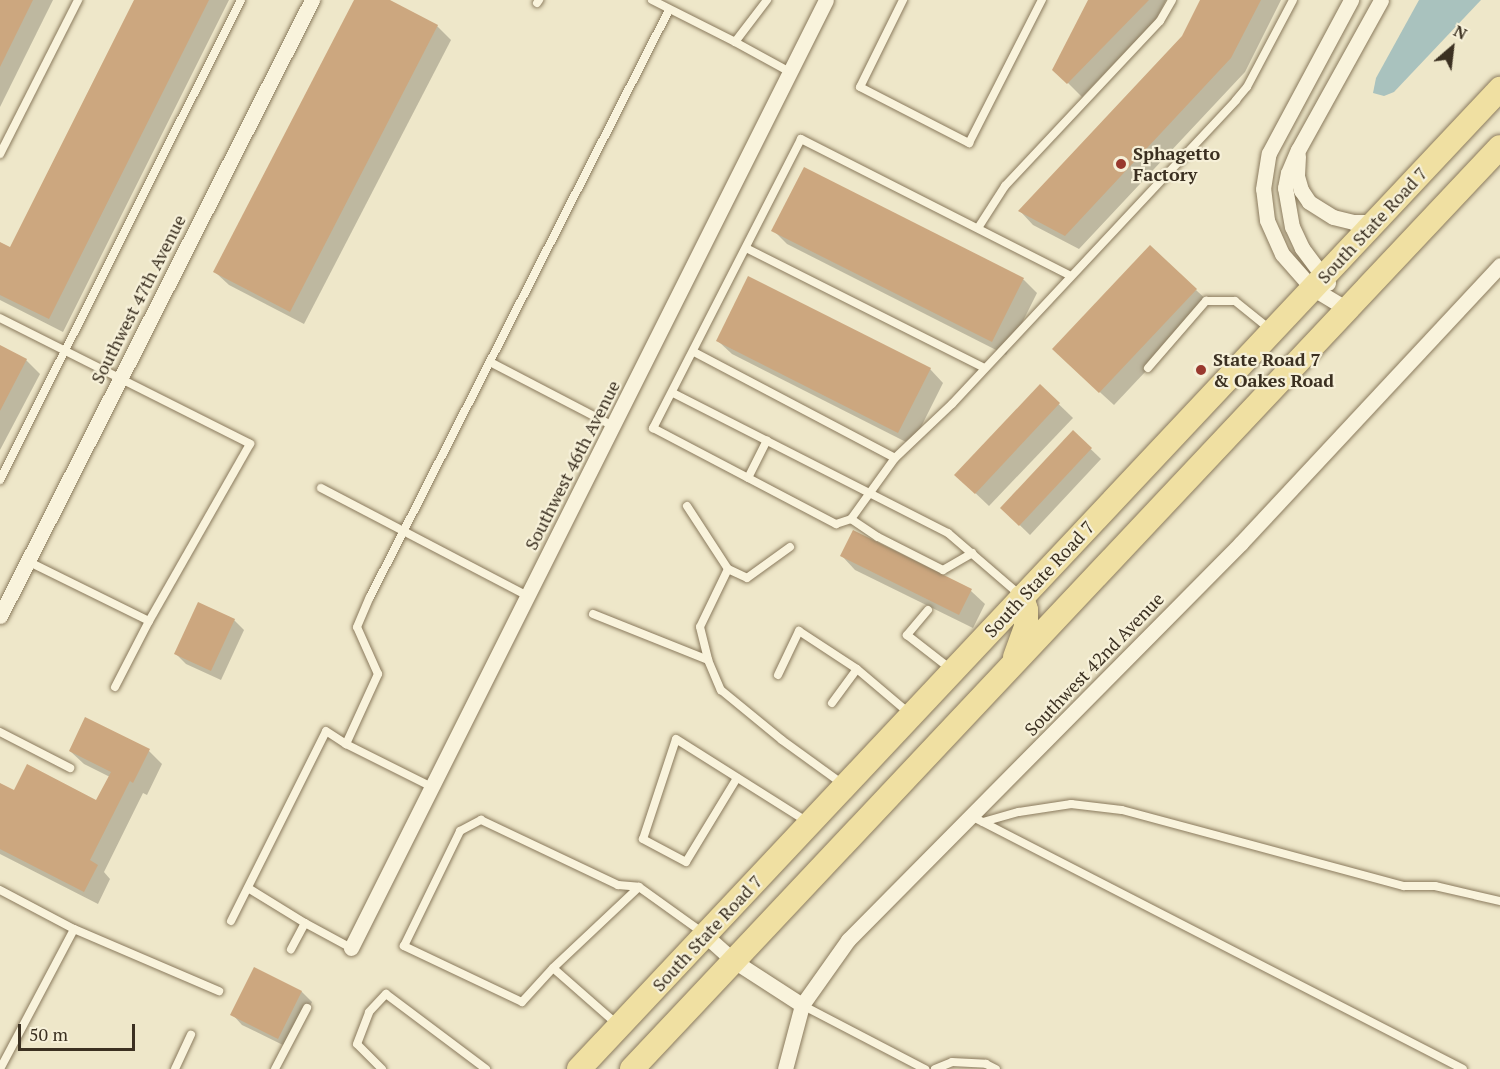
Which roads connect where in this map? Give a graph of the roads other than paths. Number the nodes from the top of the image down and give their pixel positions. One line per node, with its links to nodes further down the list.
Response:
1 (78, 0): 21 (lane)
2 (241, 0): 31 (lane)
3 (312, 0): 36 (street, Southwest 47th Avenue)
4 (652, 0): 14 (lane)
5 (767, 0): 16 (lane)
6 (826, 0): 17 (street, Southwest 46th Avenue)
7 (903, 0): 8 (lane)
8 (1042, 0)
9 (1172, 0): 23 (lane)
10 (1293, 0): 26 (lane)
11 (1351, 0): 27 (street)
12 (1372, 0): 15 (street)
13 (1380, 0): 15 (street)
14 (669, 10): 16 (lane); 33 (lane)
15 (1372, 16): 20 (street)
16 (735, 42): 17 (lane)
17 (790, 72): 38 (street, Southwest 46th Avenue)
18 (1500, 88): 22 (main road, South State Road 7)
19 (1500, 147): 28 (main road)
20 (1298, 150): 22 (street); 27 (street)
21 (0, 154)
22 (1375, 222): 27 (main road, South State Road 7)
23 (978, 228): 24 (lane); 26 (lane)
24 (746, 248): 32 (lane); 34 (lane)
25 (1500, 265): 72 (street, Southwest 42nd Avenue)
26 (1071, 276): 34 (lane)
27 (1318, 282): 28 (street); 30 (main road, South State Road 7)
28 (1347, 309): 59 (main road)
29 (0, 318): 31 (lane)
30 (1272, 331): 35 (lane); 53 (main road, South State Road 7)
31 (65, 350): 36 (lane); 42 (lane)
32 (694, 352): 37 (lane); 40 (lane)
33 (490, 362): 38 (lane); 47 (lane)
34 (985, 368): 40 (lane)
35 (1148, 368)
36 (120, 378): 50 (street, Southwest 47th Avenue); 57 (lane)
37 (673, 393): 39 (lane); 41 (lane)
38 (613, 426): 52 (street, Southwest 46th Avenue)
39 (767, 440): 41 (lane); 44 (lane)
40 (895, 458): 44 (lane)
41 (748, 478): 46 (lane)
42 (0, 480)
43 (321, 488): 47 (lane)
44 (870, 493): 46 (lane); 49 (lane)
45 (687, 506): 51 (lane)
46 (851, 519): 49 (lane)
47 (404, 531): 52 (lane); 67 (lane)
48 (790, 547): 51 (lane)
49 (973, 553): 53 (lane)
50 (27, 561): 56 (street, Southwest 47th Avenue); 57 (lane)
51 (728, 568): 58 (lane)
52 (528, 596): 71 (street, Southwest 46th Avenue)
53 (1022, 597): 59 (main road); 61 (main road, South State Road 7)
54 (928, 609): 61 (lane)
55 (593, 614): 58 (lane)
56 (0, 616)
57 (149, 621): 63 (lane)
58 (708, 660): 70 (lane)
59 (1011, 668): 84 (main road)
60 (857, 669): 62 (lane); 64 (lane); 65 (lane)
61 (953, 671): 65 (main road, South State Road 7)
62 (778, 675)
63 (116, 687)
64 (832, 703)
65 (911, 715): 70 (main road, South State Road 7)
66 (0, 732): 68 (lane)
67 (346, 744): 71 (lane); 75 (lane)
68 (70, 768)
69 (737, 778): 69 (lane); 73 (lane)
70 (845, 786): 73 (main road, South State Road 7)
71 (432, 787): 82 (street, Southwest 46th Avenue)
72 (977, 819): 77 (lane); 87 (street, Southwest 42nd Avenue); 102 (lane)
73 (810, 824): 81 (main road, South State Road 7)
74 (639, 887): 81 (lane); 85 (lane); 85 (lane)
75 (248, 888): 78 (lane); 79 (lane)
76 (0, 890): 80 (lane)
77 (1500, 901)
78 (231, 921)
79 (305, 923): 82 (lane); 83 (lane)
80 (74, 929): 86 (lane); 91 (lane)
81 (705, 935): 84 (street); 89 (main road, South State Road 7)
82 (351, 948)
83 (291, 949)
84 (734, 961): 87 (street); 97 (main road)
85 (553, 968): 89 (lane)
86 (219, 991)
87 (802, 1005): 98 (street); 99 (lane)
88 (307, 1008): 93 (lane)
89 (619, 1026): 96 (main road, South State Road 7)
90 (191, 1035): 92 (lane)
91 (0, 1069)
92 (175, 1069)
93 (275, 1069)
94 (382, 1069): 95 (lane)
95 (486, 1069)
96 (579, 1069)
97 (632, 1069)
98 (785, 1069)
99 (925, 1069)
100 (935, 1069): 101 (lane)
101 (996, 1069)
102 (1463, 1069)

